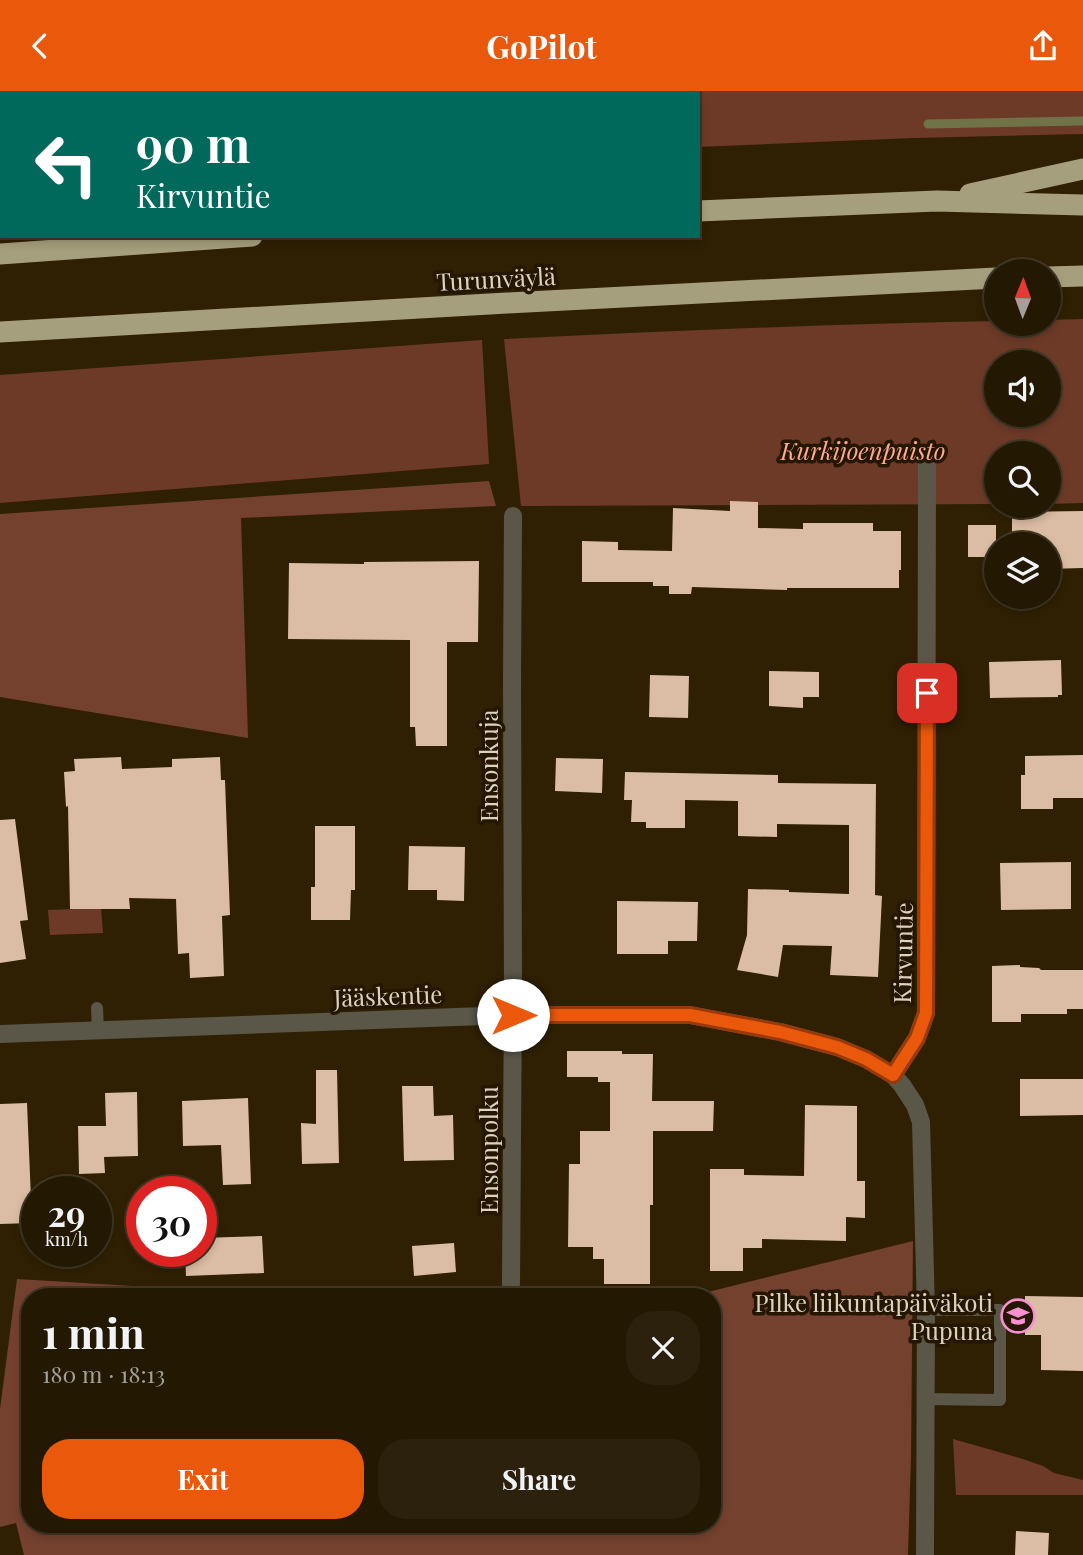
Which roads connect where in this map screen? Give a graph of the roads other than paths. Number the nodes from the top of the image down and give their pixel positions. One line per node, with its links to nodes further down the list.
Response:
1 (1083, 169): 2 (highway)
2 (937, 201): 3 (highway); 4 (highway)
3 (1083, 205)
4 (700, 211)
5 (223, 238): 6 (highway)
6 (0, 254)
7 (1083, 276): 8 (highway)
8 (1061, 277)
9 (984, 279): 10 (highway, Turunväylä)
10 (0, 332)
11 (927, 460): 17 (street, Kirvuntie)
12 (513, 516): 14 (street, Ensonkuja)
13 (97, 1008): 15 (lane)
14 (513, 1015): 15 (street, Jääskentie); 17 (street, Jääskentie); 18 (street, Ensonpolku)
15 (97, 1031): 16 (street, Jääskentie)
16 (0, 1034)
17 (893, 1075): 19 (street)
18 (511, 1285)
19 (926, 1310): 20 (street); 20 (lane)
20 (925, 1399): 21 (street)
21 (925, 1555)

